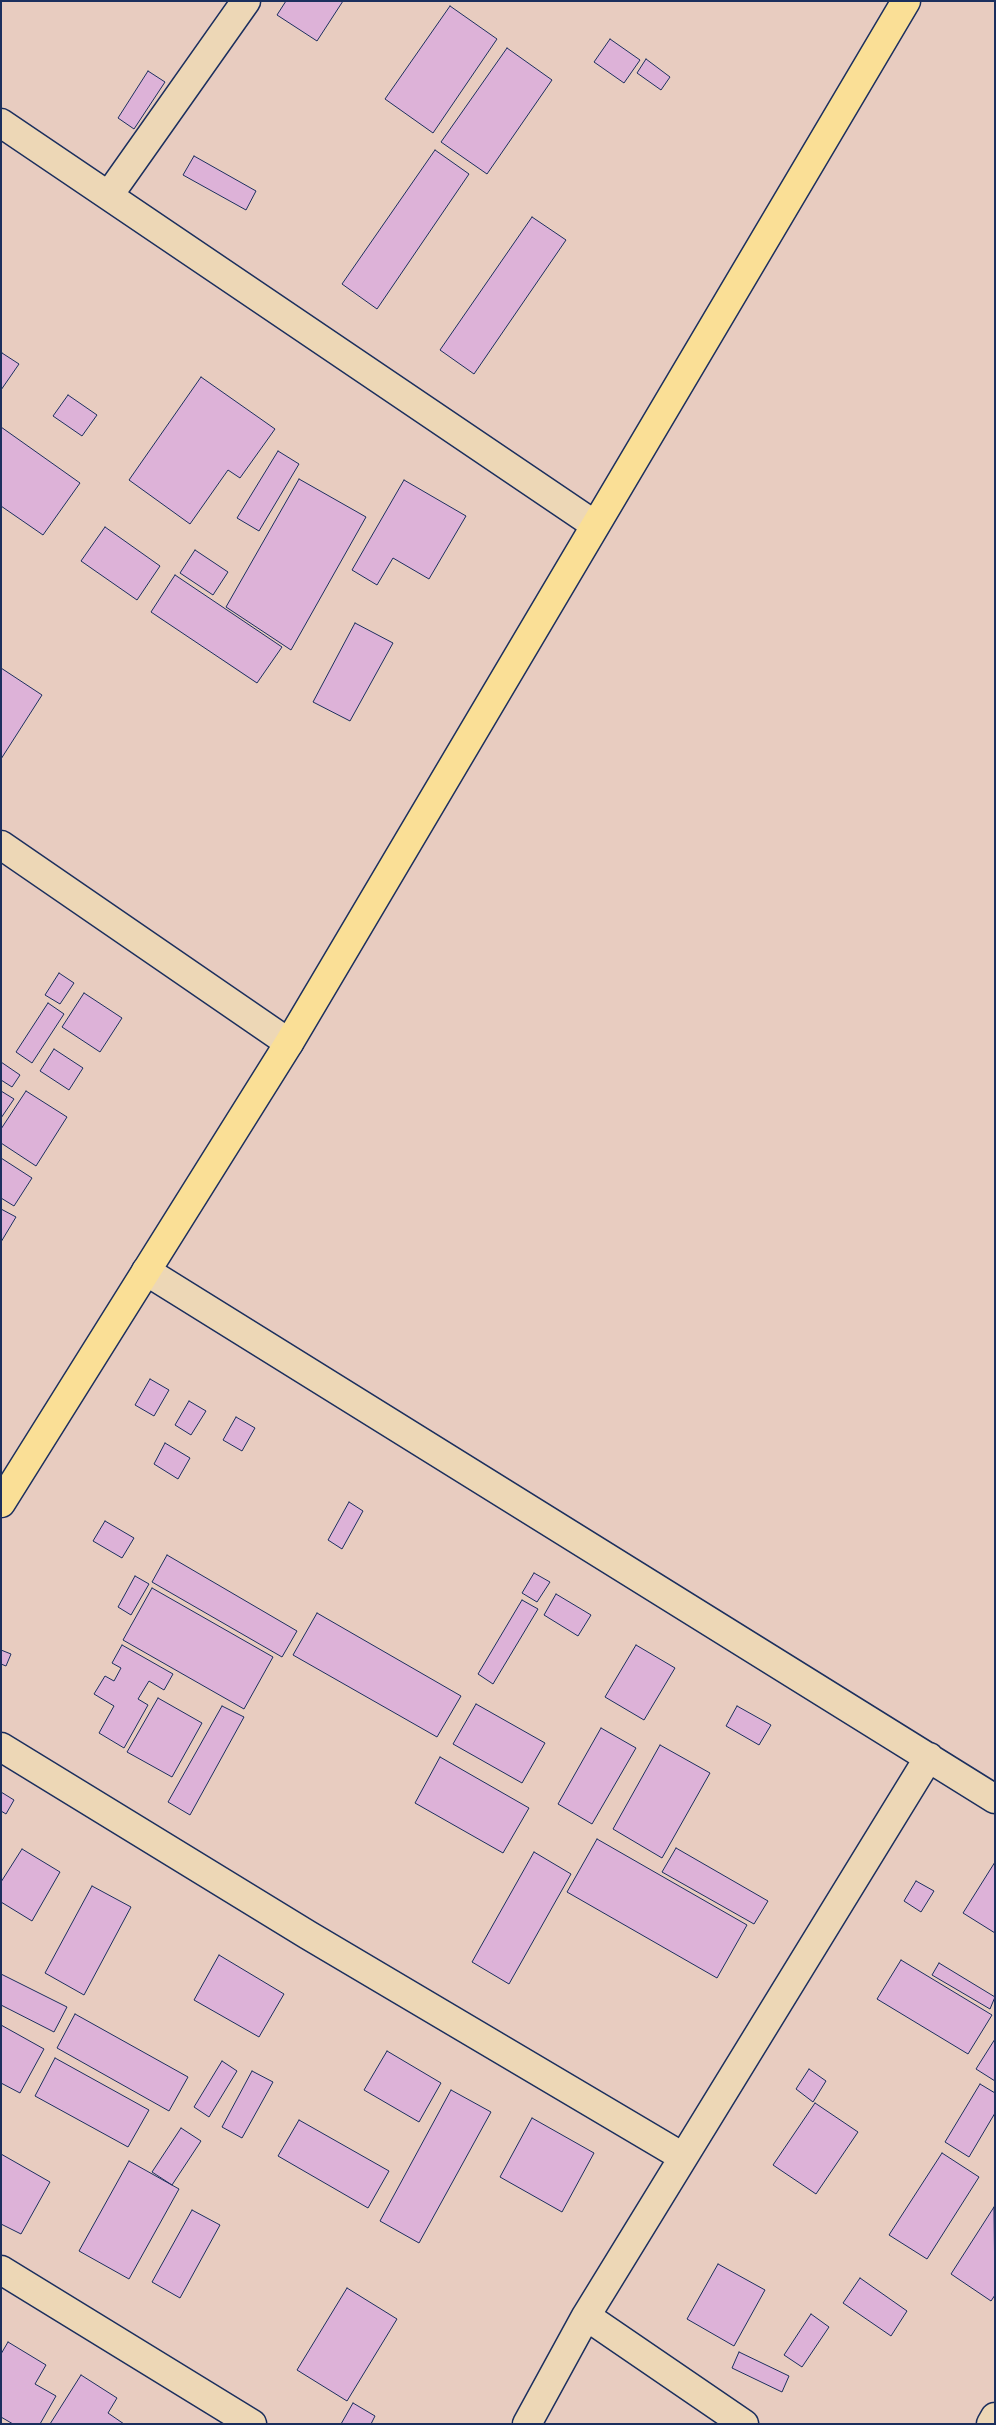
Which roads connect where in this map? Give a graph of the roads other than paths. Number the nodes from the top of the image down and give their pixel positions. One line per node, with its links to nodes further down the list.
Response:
1 (246, 1): 4 (street)
2 (906, 1): 5 (main road)
3 (1, 123): 4 (street)
4 (109, 195): 5 (street)
5 (595, 525): 7 (main road)
6 (1, 845): 7 (street)
7 (289, 1043): 8 (main road)
8 (146, 1271): 9 (main road); 11 (street)
9 (1, 1503)
10 (1, 1747): 13 (street)
11 (930, 1758): 12 (street); 13 (street)
12 (995, 1799)
13 (683, 2157): 15 (street)
14 (1, 2270): 17 (street)
15 (586, 2316): 18 (street); 19 (street)
16 (995, 2417): 20 (street)
17 (252, 2424)
18 (528, 2424)
19 (744, 2424)
20 (991, 2424)

